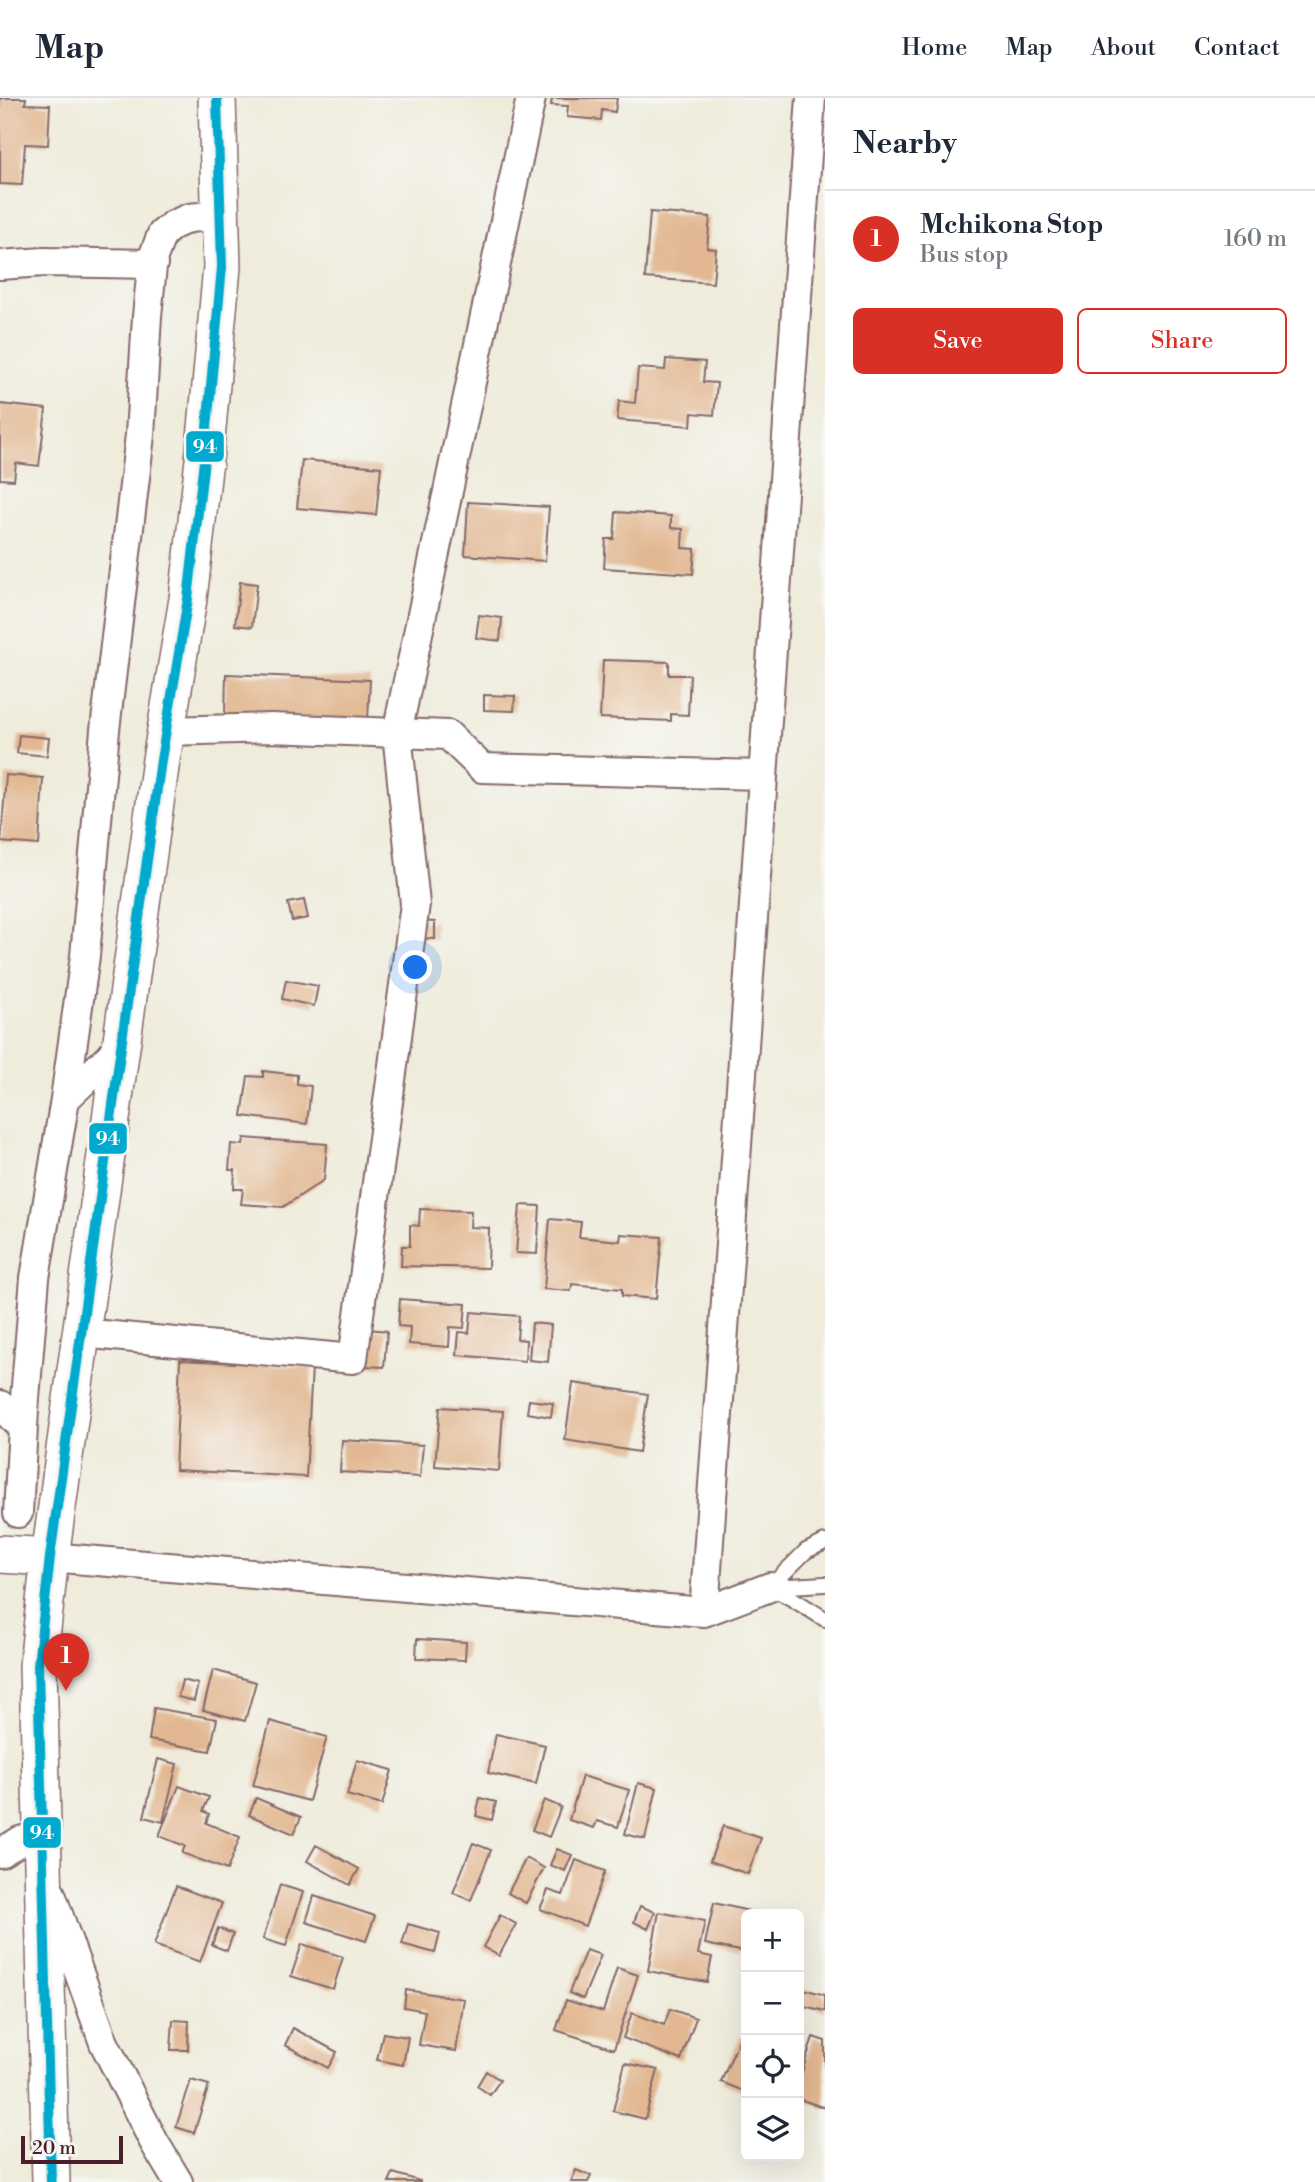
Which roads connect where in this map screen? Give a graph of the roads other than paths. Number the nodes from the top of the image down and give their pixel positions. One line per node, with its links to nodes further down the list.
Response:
1 (216, 98): 4 (street)
2 (531, 98): 8 (street)
3 (811, 98): 9 (street)
4 (220, 215): 5 (street); 7 (street)
5 (153, 264): 6 (street); 11 (street)
6 (0, 265)
7 (166, 731): 8 (street); 10 (street)
8 (397, 733): 9 (street); 12 (street)
9 (763, 775): 22 (street)
10 (121, 1046): 11 (street); 12 (street)
11 (65, 1099): 14 (street)
12 (82, 1333): 16 (street)
13 (0, 1405): 14 (street)
14 (23, 1427): 15 (street)
15 (9, 1511): 16 (street)
16 (55, 1519): 19 (street)
17 (825, 1542): 21 (lane)
18 (0, 1554): 19 (street)
19 (50, 1557): 22 (street); 24 (street)
20 (825, 1584): 21 (lane)
21 (770, 1587): 22 (street); 23 (lane)
22 (704, 1612)
23 (825, 1619)
24 (41, 1852): 25 (street); 26 (street); 27 (street)
25 (0, 1853)
26 (51, 2182)
27 (178, 2182)

